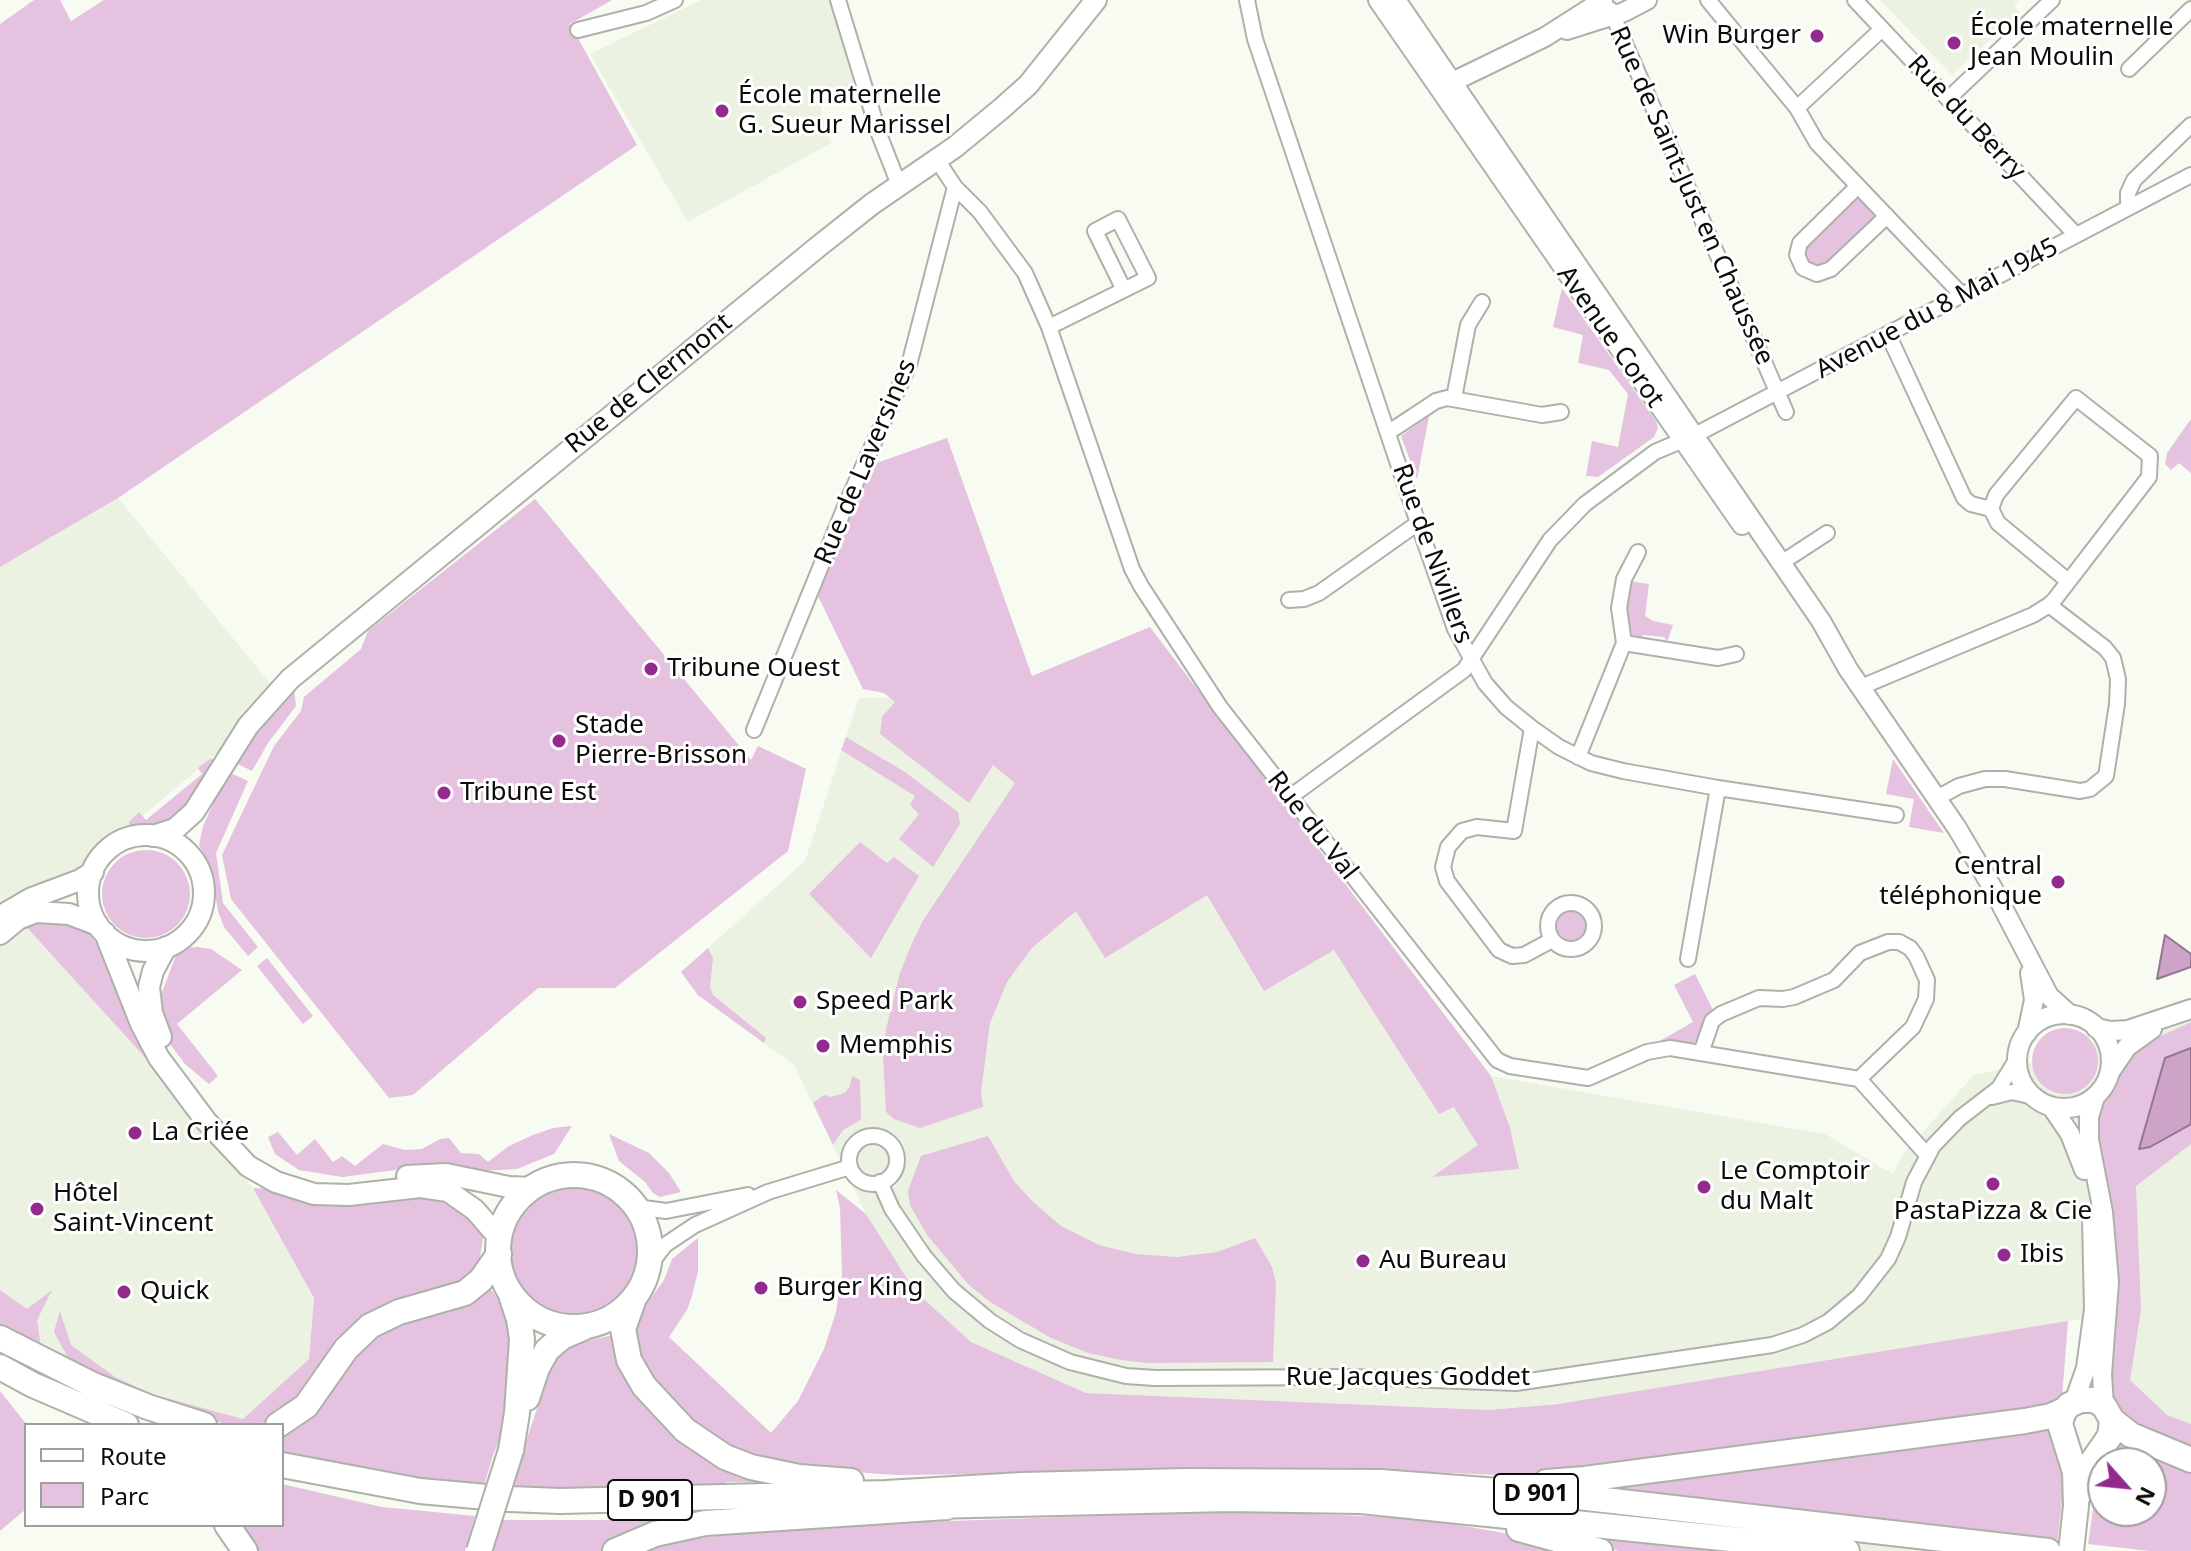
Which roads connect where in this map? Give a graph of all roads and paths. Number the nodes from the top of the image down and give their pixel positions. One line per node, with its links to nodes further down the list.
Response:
1 (675, 0): 14 (street)
2 (838, 0): 22 (street)
3 (1096, 0): 20 (main road, Rue de Clermont)
4 (1378, 0): 16 (street, Avenue Corot)
5 (1396, 0): 16 (street, Avenue Corot)
6 (1647, 0): 11 (street)
7 (1708, 0): 18 (street)
8 (1855, 0): 13 (street, Rue du Berry)
9 (2052, 0): 17 (street)
10 (1248, 4): 37 (street, Rue de Nivillers)
11 (1607, 5): 16 (street); 33 (street, Rue de Saint-Just en Chaussée)
12 (2191, 9): 15 (street)
13 (1882, 29): 17 (street, Rue du Berry); 18 (street)
14 (578, 30)
15 (2129, 69)
16 (1446, 85): 38 (street, Avenue Corot)
17 (1948, 99): 27 (street, Rue du Berry)
18 (1797, 108): 23 (street)
19 (2191, 125): 25 (street)
20 (937, 160): 22 (main road, Rue de Clermont); 24 (street, Rue du Val)
21 (2191, 175): 25 (street, Avenue du 8 Mai 1945)
22 (899, 185): 55 (main road, Rue de Clermont)
23 (1858, 186): 26 (street); 26 (street)
24 (955, 187): 31 (street, Rue du Val); 53 (street, Rue de Laversines)
25 (2128, 208): 27 (street, Avenue du 8 Mai 1945)
26 (1887, 216): 29 (street)
27 (2076, 235): 29 (street, Avenue du 8 Mai 1945)
28 (1124, 290): 28 (street); 31 (street)
29 (1962, 295): 32 (street, Avenue du 8 Mai 1945)
30 (1482, 302): 34 (street)
31 (1049, 327): 57 (street, Rue du Val)
32 (1888, 334): 33 (street, Avenue du 8 Mai 1945); 39 (street)
33 (1777, 393): 36 (street, Rue de Saint-Just en Chaussée); 38 (street, Avenue du 8 Mai 1945)
34 (1454, 398): 35 (street); 37 (street)
35 (1561, 412)
36 (1786, 412)
37 (1389, 432): 40 (street, Rue de Nivillers)
38 (1688, 438): 43 (street, Avenue Corot); 49 (street, Avenue du 8 Mai 1945); 50 (street, Avenue Corot)
39 (1991, 509): 44 (street); 44 (street)
40 (1418, 523): 45 (street); 49 (street, Rue de Nivillers)
41 (1827, 533): 43 (street)
42 (1638, 552): 47 (street)
43 (1781, 563): 50 (street, Avenue Corot)
44 (2068, 581): 46 (street)
45 (1289, 600)
46 (2049, 605): 51 (street); 58 (street)
47 (1624, 643): 48 (street); 54 (street)
48 (1736, 654)
49 (1471, 661): 52 (street, Rue de Nivillers); 57 (street, Avenue du 8 Mai 1945)
50 (1848, 669): 51 (street, Avenue Corot)
51 (1861, 687): 58 (street, Avenue Corot)
52 (1532, 728): 54 (street, Rue de Nivillers); 66 (street)
53 (754, 730)
54 (1578, 757): 56 (street, Rue de Nivillers)
55 (214, 781): 60 (main road, Rue de Clermont); 61 (main road, Rue de Clermont)
56 (1718, 788): 59 (street, Rue de Nivillers); 69 (street)
57 (1290, 797): 74 (street, Rue du Val)
58 (1937, 798): 67 (street, Avenue Corot)
59 (1896, 815)
60 (153, 836): 61 (main road); 62 (main road)
61 (195, 861): 68 (main road)
62 (93, 872): 63 (main road); 64 (main road)
63 (0, 917)
64 (102, 929): 65 (main road); 68 (main road); 87 (main road)
65 (0, 934)
66 (1552, 940)
67 (2021, 946): 71 (street, Avenue Corot); 73 (street, Avenue Corot)
68 (166, 947): 84 (main road)
69 (1688, 959)
70 (2185, 1011): 72 (street); 76 (street)
71 (2070, 1015): 72 (street); 73 (street)
72 (2096, 1028): 76 (street)
73 (2027, 1033): 75 (street)
74 (1701, 1053): 77 (street, Rue du Val); 77 (street)
75 (2018, 1057): 79 (street, Rue Jacques Goddet); 80 (street)
76 (2110, 1072): 78 (street)
77 (1859, 1079): 81 (street)
78 (2095, 1097): 80 (street); 97 (street)
79 (1984, 1101): 80 (street, Rue Jacques Goddet); 81 (street, Rue Jacques Goddet)
80 (2042, 1102): 96 (street)
81 (1927, 1155): 83 (street, Rue Jacques Goddet)
82 (850, 1167): 83 (street); 83 (street); 85 (street)
83 (880, 1182)
84 (533, 1188): 86 (main road); 87 (main road)
85 (768, 1192): 86 (street); 88 (street)
86 (636, 1207): 88 (main road)
87 (499, 1246): 89 (main road); 102 (main road)
88 (648, 1267): 90 (main road)
89 (508, 1288): 91 (main road); 105 (main road)
90 (634, 1298): 91 (main road); 109 (main road)
91 (589, 1326): 105 (main road)
92 (0, 1338): 101 (main road)
93 (0, 1348): 100 (main road)
94 (0, 1367): 95 (main road)
95 (33, 1385): 98 (main road); 99 (main road)
96 (2070, 1406): 97 (main road); 103 (main road); 110 (main road)
97 (2108, 1413): 104 (main road); 106 (main road)
98 (99, 1423)
99 (121, 1423)
100 (152, 1423)
101 (198, 1423)
102 (281, 1423)
103 (2067, 1442): 104 (main road); 112 (main road)
104 (2102, 1446): 112 (main road)
105 (511, 1450): 115 (main road, bridge)
106 (2191, 1460)
107 (284, 1465): 109 (main road, D 901)
108 (284, 1476): 111 (main road, D 901)
109 (1022, 1485): 110 (main road, D 901)
110 (1411, 1494): 111 (main road, D 901); 117 (main road); 118 (main road, D 901); 119 (main road, D 901)
111 (977, 1506): 116 (main road)
112 (2076, 1506): 120 (main road)
113 (228, 1527): 114 (main road)
114 (245, 1551)
115 (479, 1551)
116 (615, 1551)
117 (1600, 1551)
118 (1847, 1551)
119 (2048, 1551)
120 (2071, 1551)

